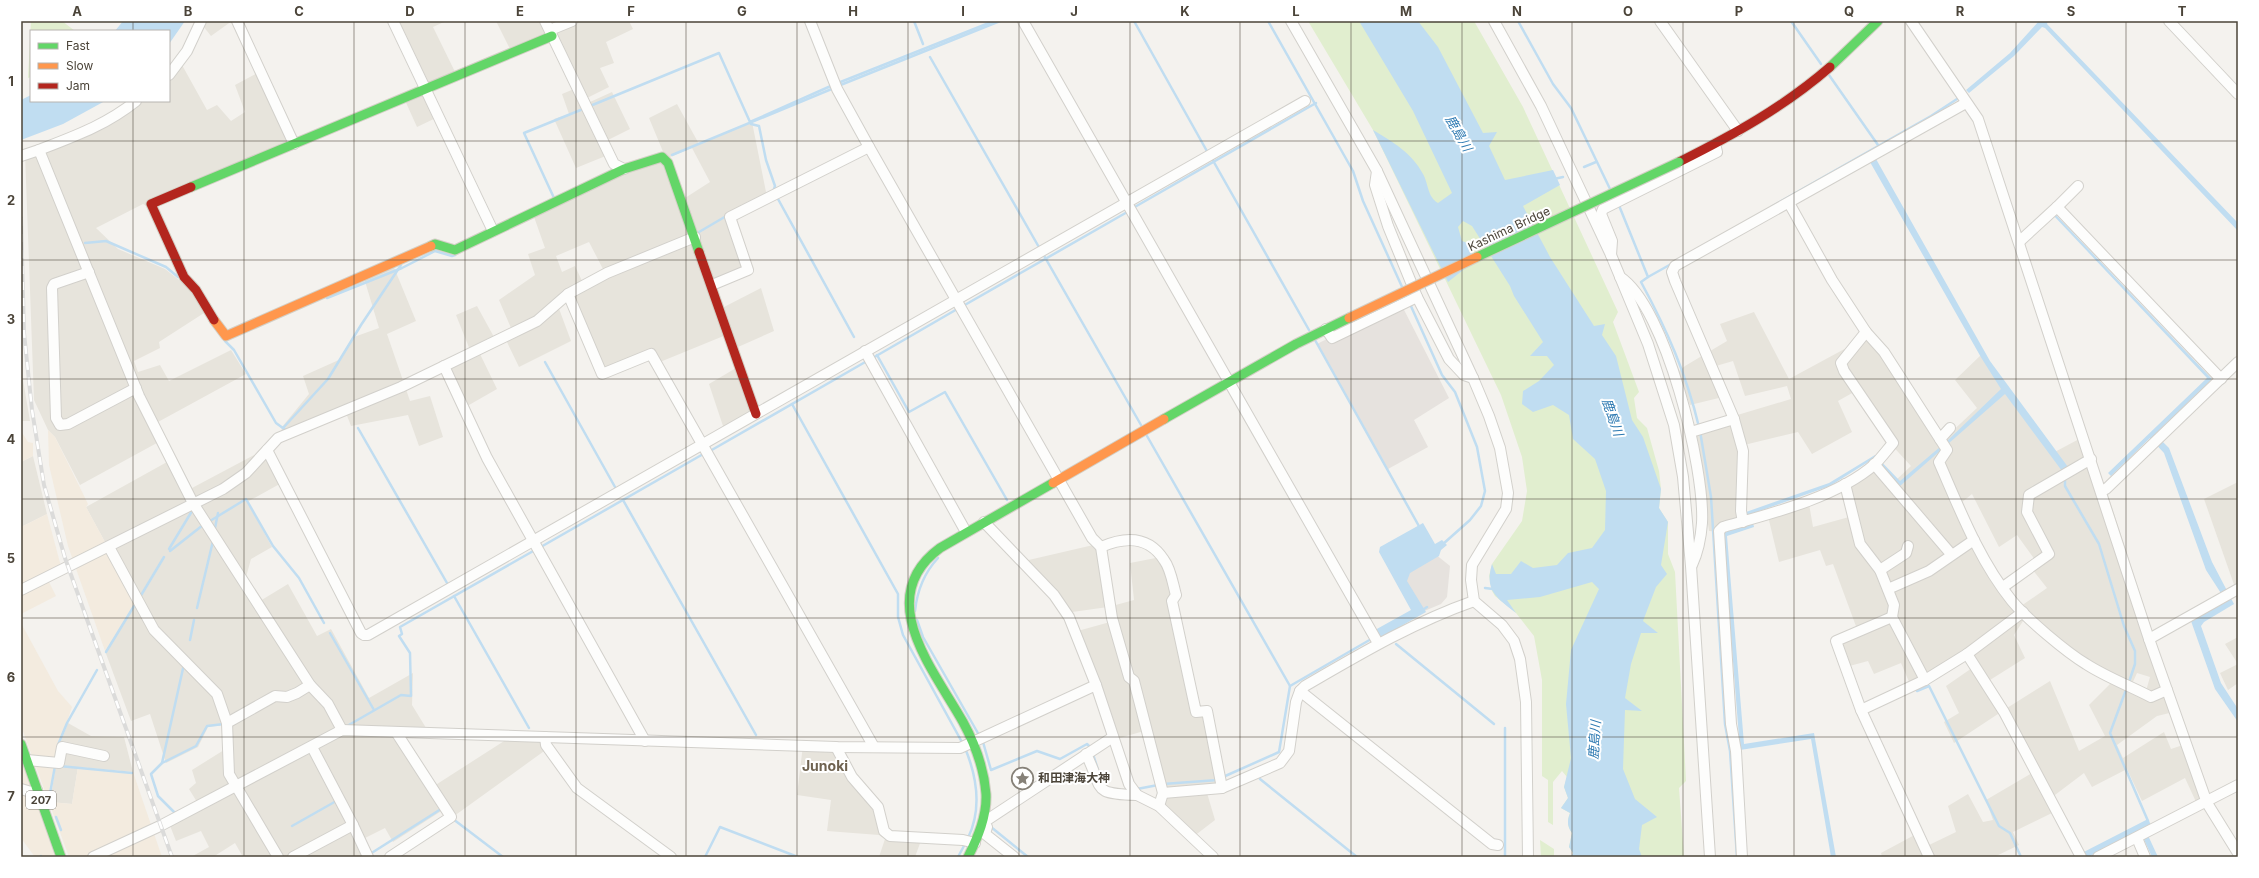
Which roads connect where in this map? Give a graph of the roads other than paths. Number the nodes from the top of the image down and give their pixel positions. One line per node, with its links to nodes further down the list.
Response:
1 (201, 21): 14 (street)
2 (237, 21): 21 (street)
3 (393, 21): 15 (street)
4 (572, 21): 13 (street)
5 (810, 21): 23 (street)
6 (1023, 21): 30 (street)
7 (1291, 21): 27 (street)
8 (1494, 21): 35 (street)
9 (1660, 21): 20 (street)
10 (1878, 21): 20 (main road, Kashima Bridge)
11 (1912, 21): 19 (street)
12 (2169, 21): 16 (street)
13 (549, 29): 15 (main road); 26 (street)
14 (170, 74)
15 (425, 88): 21 (main road); 32 (street)
16 (2238, 94)
17 (1304, 101): 30 (street)
18 (135, 102): 24 (street)
19 (1966, 103): 29 (street); 34 (street)
20 (1738, 131): 22 (main road, Kashima Bridge)
21 (294, 144): 32 (main road)
22 (1715, 144): 35 (street); 42 (main road, Kashima Bridge, bridge)
23 (869, 146): 38 (street); 41 (street)
24 (39, 150): 25 (street); 36 (street)
25 (21, 156)
26 (624, 169): 32 (main road); 33 (main road)
27 (1377, 171): 40 (street); 47 (street)
28 (2078, 186): 31 (street)
29 (1789, 203): 43 (street); 52 (street)
30 (1127, 204): 41 (street); 49 (street)
31 (2057, 207): 34 (street); 48 (street)
32 (493, 231)
33 (695, 237): 38 (main road); 39 (street)
34 (2020, 241): 58 (street)
35 (1611, 255): 37 (street)
36 (89, 272): 50 (street); 50 (street)
37 (1619, 276): 54 (street); 73 (street)
38 (712, 285): 51 (main road)
39 (568, 294): 45 (street); 56 (street)
40 (1415, 298): 42 (street); 47 (street)
41 (958, 306): 44 (street); 60 (street)
42 (1326, 329): 49 (main road, Kashima Bridge)
43 (1866, 332): 55 (street); 59 (street)
44 (868, 356): 51 (street); 66 (street)
45 (444, 366): 57 (street); 68 (street)
46 (2237, 366): 48 (street)
47 (1473, 378): 79 (street)
48 (2221, 379): 62 (street)
49 (1228, 382): 60 (main road, Kashima Bridge); 83 (street)
50 (136, 388): 63 (street)
51 (756, 414): 56 (street)
52 (1734, 419): 54 (street); 64 (street)
53 (1950, 428): 55 (street)
54 (1696, 430): 73 (street)
55 (1943, 443): 67 (street)
56 (706, 449): 68 (street); 101 (street)
57 (267, 450): 63 (street); 68 (street)
58 (2091, 459): 62 (street); 75 (street)
59 (1877, 461): 61 (street); 72 (street)
60 (1059, 480): 65 (main road, Kashima Bridge); 71 (street)
61 (1845, 484): 64 (street); 74 (street)
62 (2101, 490): 82 (street)
63 (193, 503): 70 (street); 86 (street)
64 (1747, 520): 133 (street)
65 (984, 522): 66 (main road, Kashima Bridge); 87 (street)
66 (966, 532): 98 (main road, Kashima Bridge)
67 (1974, 540): 72 (street); 75 (street)
68 (536, 546): 96 (street)
69 (1908, 546): 74 (street)
70 (109, 547): 77 (street); 91 (street)
71 (1101, 547): 105 (street); 108 (street)
72 (1951, 554): 76 (street)
73 (1691, 566): 132 (street)
74 (1880, 570): 76 (street)
75 (2003, 587): 80 (street)
76 (1888, 589): 81 (street)
77 (21, 590)
78 (2233, 592): 82 (street)
79 (1474, 601): 83 (street); 131 (street)
80 (2023, 612): 84 (street); 88 (street)
81 (1892, 617): 85 (street); 90 (street)
82 (2149, 639): 88 (street)
83 (1378, 643): 89 (street)
84 (1967, 654): 85 (street); 120 (street)
85 (1926, 680): 90 (street)
86 (310, 685): 91 (street); 92 (street)
87 (1096, 685): 95 (street); 98 (street)
88 (2167, 690): 112 (street)
89 (1300, 691): 105 (street); 118 (street)
90 (1861, 710): 134 (street)
91 (227, 722): 106 (street)
92 (342, 730): 93 (street); 99 (street)
93 (396, 732): 94 (street); 126 (street)
94 (545, 737): 96 (street); 127 (street)
95 (1113, 737): 102 (street); 111 (street)
96 (645, 741): 100 (street)
97 (21, 744): 104 (main road, 207)
98 (967, 745): 101 (street); 114 (main road, Kashima Bridge)
99 (312, 746): 106 (street); 115 (street)
100 (836, 747): 101 (street); 117 (street)
101 (874, 747)
102 (1086, 754): 111 (street); 114 (street)
103 (104, 756): 104 (street)
104 (27, 760): 110 (main road, 207)
105 (1221, 781): 108 (street)
106 (236, 786): 122 (street); 123 (street)
107 (2237, 786): 112 (street)
108 (1162, 787): 113 (street)
109 (21, 789): 110 (street)
110 (37, 790): 121 (main road, 207)
111 (1137, 795): 113 (street)
112 (2207, 803): 116 (street); 119 (street)
113 (1159, 806): 130 (street)
114 (984, 822): 117 (main road, Kashima Bridge); 129 (street)
115 (353, 825): 124 (street); 125 (street)
116 (2142, 836): 135 (street); 136 (street)
117 (969, 842): 128 (main road, Kashima Bridge)
118 (1498, 845)
119 (2238, 853)
120 (2080, 855)
121 (61, 857)
122 (93, 857)
123 (278, 857)
124 (293, 857)
125 (368, 857)
126 (390, 857)
127 (671, 857)
128 (968, 857)
129 (1014, 857)
130 (1213, 857)
131 (1528, 857)
132 (1710, 857)
133 (1742, 857)
134 (1929, 857)
135 (2098, 857)
136 (2145, 857)

